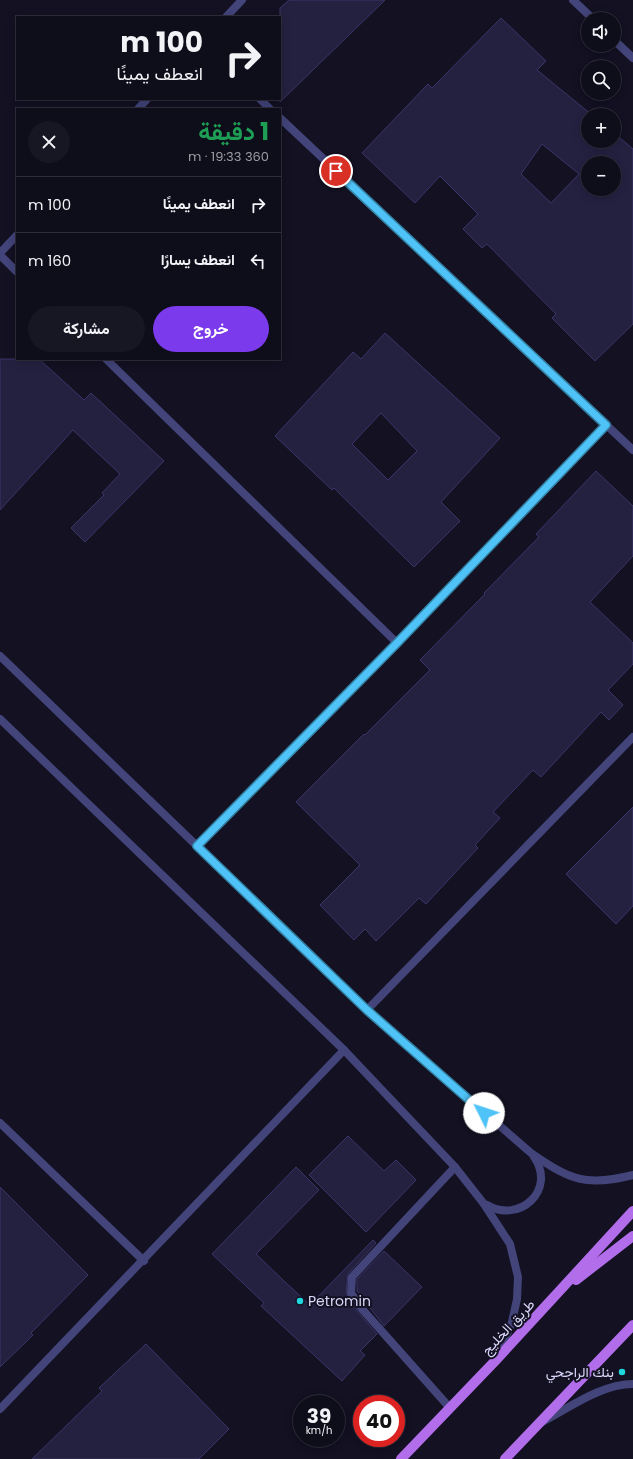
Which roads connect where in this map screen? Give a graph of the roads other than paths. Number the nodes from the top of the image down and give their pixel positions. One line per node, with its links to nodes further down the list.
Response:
1 (242, 0): 4 (street)
2 (573, 0): 3 (street)
3 (586, 12)
4 (227, 16)
5 (621, 47): 6 (street)
6 (633, 58)
7 (146, 100): 9 (street)
8 (261, 100): 10 (street)
9 (139, 108)
10 (269, 108)
11 (281, 119): 16 (street)
12 (16, 236): 13 (street)
13 (0, 254): 14 (street)
14 (16, 271)
15 (107, 360): 18 (street)
16 (606, 425): 17 (street); 18 (street)
17 (633, 450)
18 (397, 643): 22 (street)
19 (0, 656): 22 (street)
20 (0, 719): 24 (street)
21 (633, 737): 23 (street)
22 (197, 846): 23 (street)
23 (367, 1010): 26 (street)
24 (344, 1050): 27 (street); 32 (street)
25 (0, 1123): 32 (street)
26 (531, 1154): 28 (street); 29 (street)
27 (455, 1167): 29 (street); 37 (street)
28 (633, 1175)
29 (484, 1204): 35 (street)
30 (633, 1211): 33 (main road, طريق الخليج)
31 (633, 1236): 33 (main road)
32 (144, 1261): 38 (street)
33 (553, 1298): 35 (main road, طريق الخليج)
34 (633, 1326): 39 (main road)
35 (496, 1360): 37 (main road, طريق الخليج)
36 (633, 1384): 39 (street)
37 (450, 1408): 40 (main road, طريق الخليج)
38 (0, 1409)
39 (538, 1425): 41 (main road)
40 (401, 1459)
41 (505, 1459)

